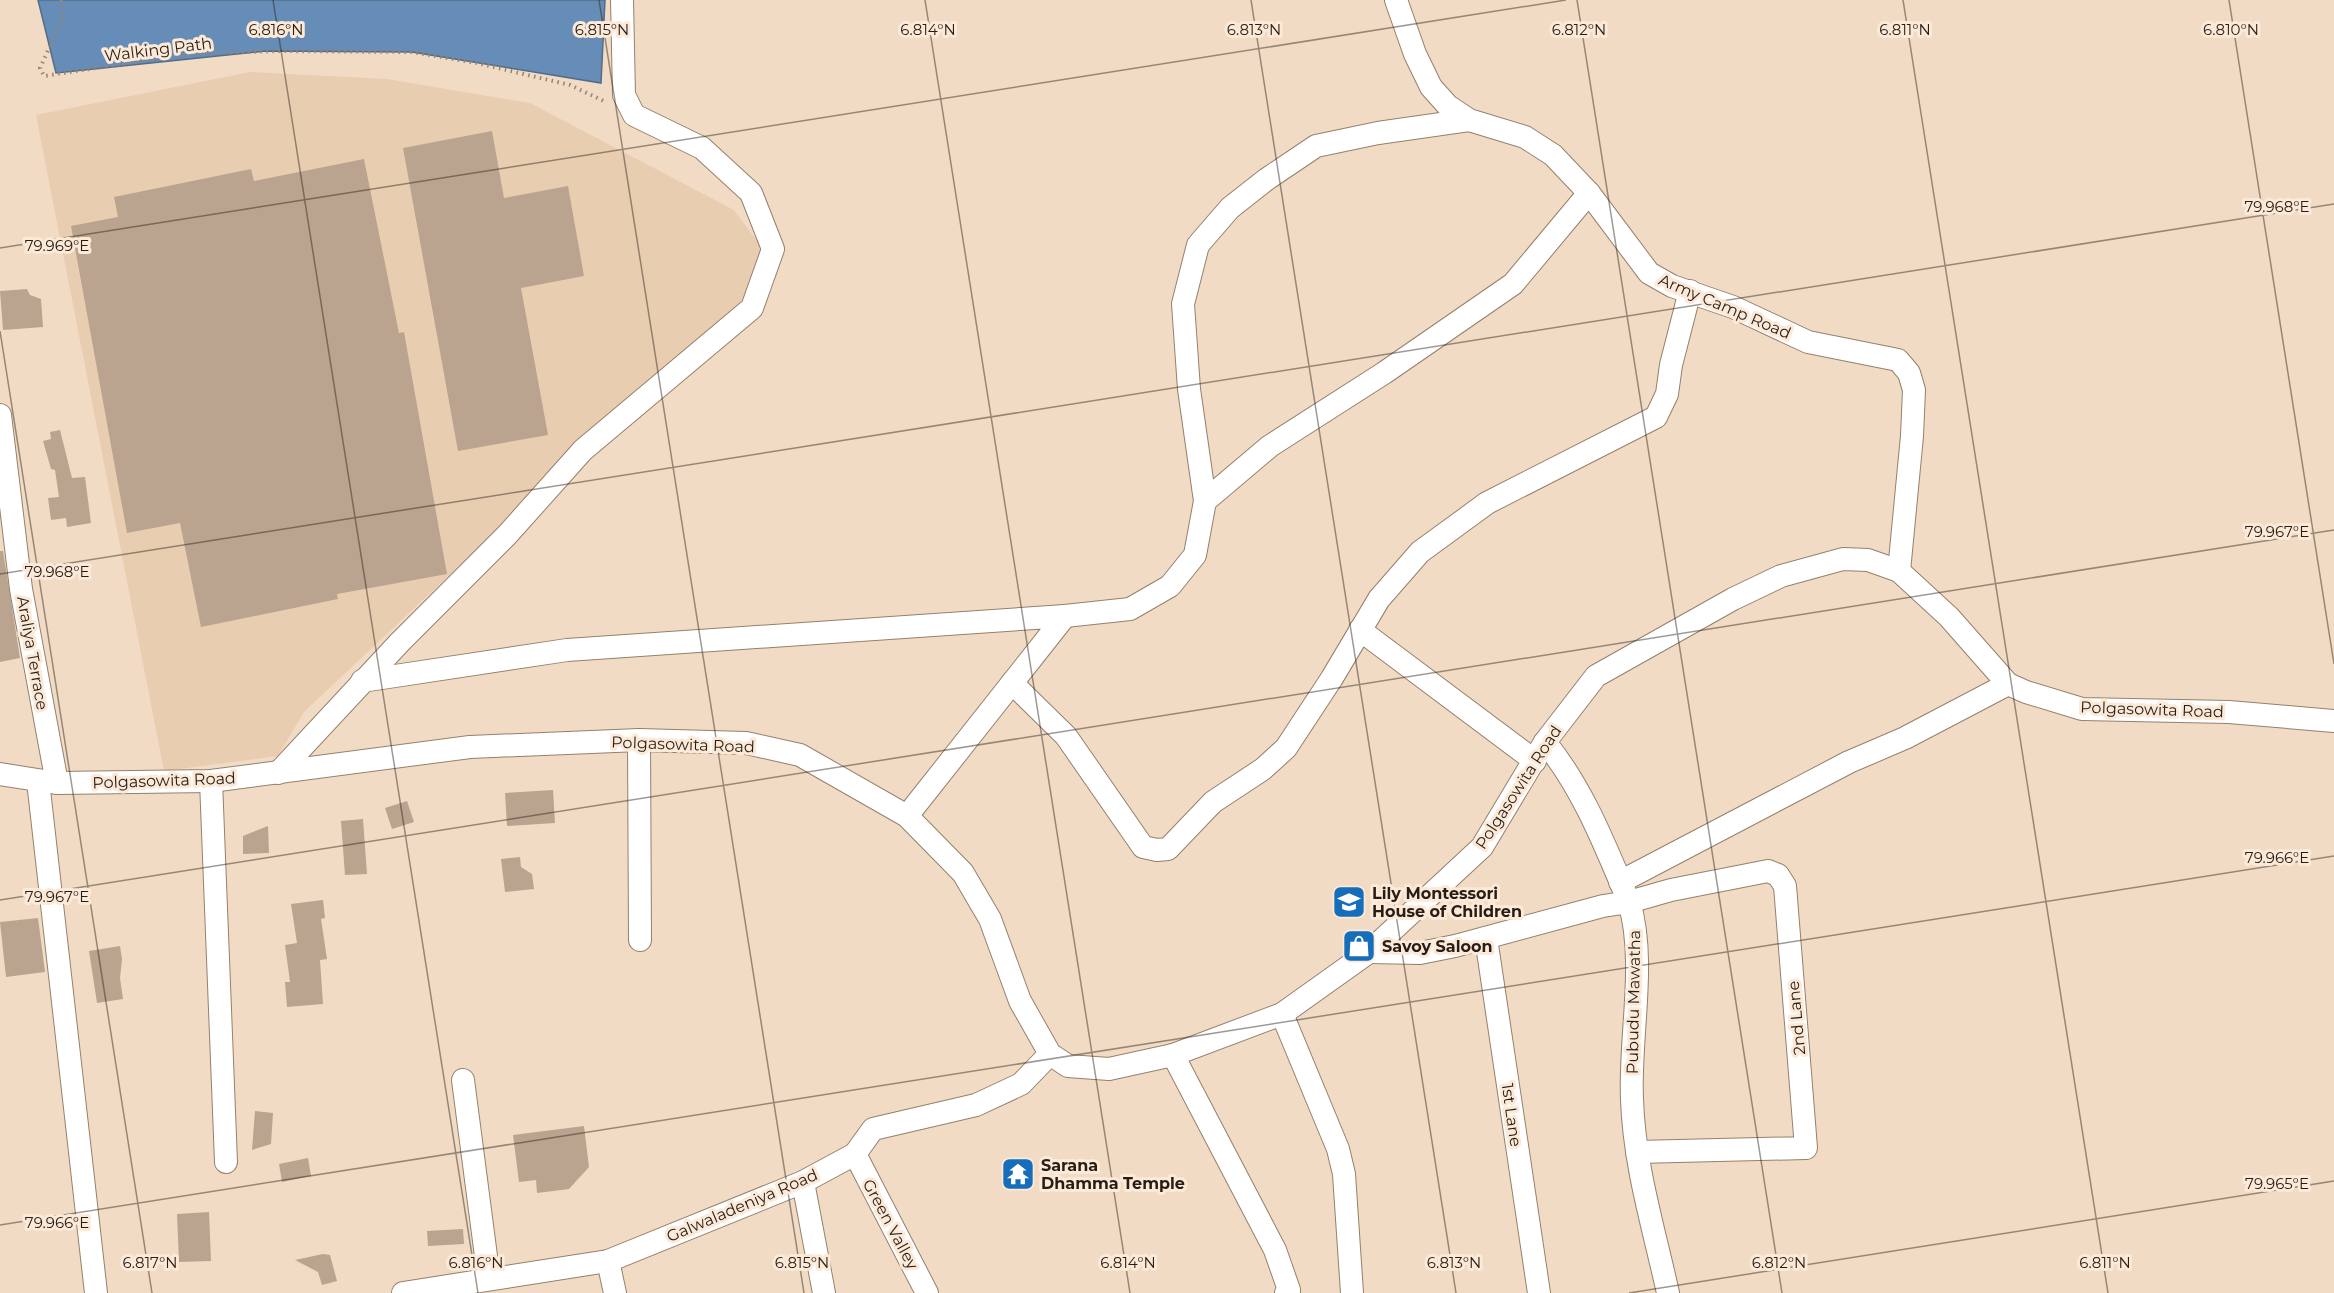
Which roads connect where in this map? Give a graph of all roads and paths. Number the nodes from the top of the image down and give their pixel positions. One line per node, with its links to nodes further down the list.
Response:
1 (61, 0): 4 (path, Walking Path)
2 (621, 0): 4 (street)
3 (1396, 0): 5 (street, Army Camp Road)
4 (634, 115): 13 (street)
5 (1469, 120): 6 (street, Army Camp Road); 9 (street)
6 (1589, 193): 7 (street, Army Camp Road); 9 (street)
7 (1690, 291): 10 (street, Army Camp Road); 12 (street)
8 (0, 415): 22 (street, Araliya Terrace)
9 (1205, 501): 11 (street)
10 (1899, 571): 15 (street, Polgasowita Road); 18 (street, Polgasowita Road)
11 (1065, 616): 13 (street); 14 (street)
12 (1360, 630): 14 (street); 18 (street, Pubudu Mawatha)
13 (362, 681): 19 (street)
14 (1012, 683): 23 (street)
15 (2008, 684): 16 (street, Polgasowita Road); 24 (street)
16 (2334, 721)
17 (639, 740): 19 (street, Polgasowita Road); 23 (street, Polgasowita Road); 26 (street)
18 (1540, 751): 24 (street, Pubudu Mawatha); 27 (street, Polgasowita Road)
19 (278, 773): 21 (street, Polgasowita Road)
20 (0, 774): 22 (street, Polgasowita Road)
21 (212, 781): 22 (street, Polgasowita Road); 34 (street)
22 (47, 782): 39 (street, Araliya Terrace)
23 (907, 816): 29 (street, Polgasowita Road)
24 (1625, 892): 25 (street); 32 (street, Pubudu Mawatha); 32 (street, 2nd Lane)
25 (1486, 938): 27 (street); 45 (street, 1st Lane)
26 (640, 940)
27 (1369, 952): 28 (street, Polgasowita Road)
28 (1282, 1014): 30 (street, Polgasowita Road); 44 (street)
29 (1050, 1054): 30 (street, Polgasowita Road); 33 (street, Galwaladeniya Road)
30 (1173, 1055): 43 (street)
31 (464, 1080): 37 (street)
32 (1637, 1152): 46 (street, Pubudu Mawatha)
33 (855, 1154): 35 (street, Galwaladeniya Road); 42 (street, Green Valley)
34 (226, 1162)
35 (802, 1182): 36 (street, Galwaladeniya Road); 41 (street)
36 (608, 1261): 37 (street, Galwaladeniya Road); 40 (street)
37 (489, 1279): 38 (street, Galwaladeniya Road)
38 (418, 1292)
39 (96, 1293)
40 (615, 1293)
41 (824, 1293)
42 (927, 1293)
43 (1286, 1293)
44 (1352, 1293)
45 (1539, 1293)
46 (1668, 1293)

